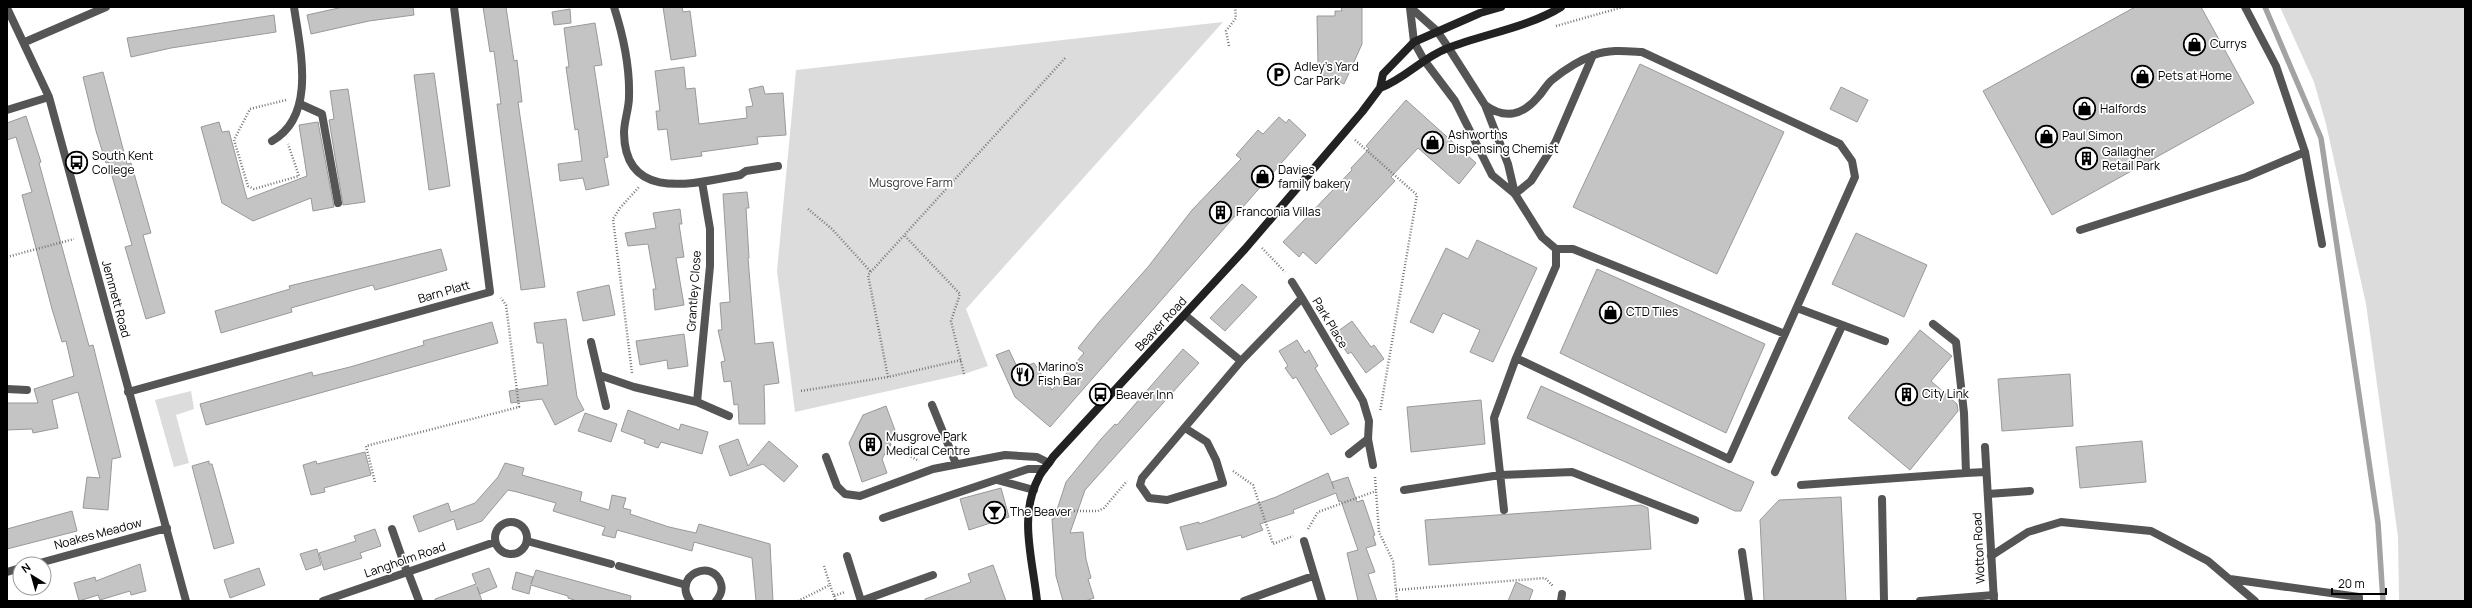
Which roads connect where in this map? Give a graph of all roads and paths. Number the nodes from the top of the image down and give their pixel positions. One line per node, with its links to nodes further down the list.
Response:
1 (106, 7): 14 (street)
2 (294, 7): 23 (street)
3 (454, 7): 44 (street)
4 (614, 7): 30 (street)
5 (1235, 7): 16 (path)
6 (1501, 7): 13 (main road, Beaver Road)
7 (1561, 7): 17 (main road, Beaver Road)
8 (1623, 7): 12 (path)
9 (2244, 7): 28 (street)
10 (7, 8): 14 (street, Jemmett Road)
11 (1410, 8): 13 (street); 15 (street)
12 (1552, 27)
13 (1437, 31): 15 (main road, Beaver Road); 17 (street)
14 (25, 42): 22 (street, Jemmett Road)
15 (1414, 42): 20 (street); 21 (main road, Beaver Road)
16 (1229, 46)
17 (1448, 47): 20 (main road, Beaver Road); 24 (street)
18 (1593, 55): 24 (street); 32 (street); 46 (street)
19 (1066, 57): 37 (path)
20 (1424, 60): 21 (main road, Beaver Road); 32 (street)
21 (1380, 88): 26 (main road, Beaver Road)
22 (49, 97): 25 (street); 36 (street, Jemmett Road)
23 (300, 104): 27 (street); 33 (street)
24 (1485, 105): 32 (street)
25 (7, 110)
26 (1345, 132): 47 (main road, Beaver Road); 68 (path)
27 (272, 141)
28 (2306, 152): 35 (street); 38 (street)
29 (778, 166): 31 (street)
30 (646, 179): 31 (street); 59 (path)
31 (702, 182): 64 (street, Grantley Close)
32 (1515, 194): 40 (street)
33 (338, 203)
34 (808, 208): 42 (path)
35 (2080, 230)
36 (87, 236): 41 (path); 63 (street, Jemmett Road)
37 (905, 236): 42 (path); 54 (path)
38 (2322, 244)
39 (1260, 246): 43 (path)
40 (1556, 249): 50 (street); 53 (street)
41 (7, 257)
42 (871, 272): 58 (path)
43 (1292, 282): 45 (street)
44 (490, 292): 63 (street, Barn Platt); 86 (path)
45 (1302, 298): 55 (street, Park Place); 70 (street, Park Place)
46 (1797, 308): 49 (street); 50 (street)
47 (1185, 315): 55 (street); 77 (main road, Beaver Road)
48 (1932, 324): 81 (street)
49 (1842, 326): 51 (street); 79 (street)
50 (1785, 334): 53 (street)
51 (1885, 341)
52 (591, 342): 57 (street)
53 (1516, 358): 83 (street)
54 (961, 360): 56 (path); 58 (path)
55 (1241, 361): 69 (street, Park Place)
56 (964, 374)
57 (599, 375): 59 (street); 66 (street)
58 (888, 377): 62 (path)
59 (634, 387): 64 (street)
60 (7, 389): 61 (street)
61 (27, 390)
62 (801, 391)
63 (128, 392): 98 (street, Jemmett Road)
64 (697, 402): 67 (street)
65 (932, 405): 75 (street)
66 (606, 406)
67 (729, 416)
68 (1379, 416)
69 (1185, 428): 82 (street); 84 (street, Park Place)
70 (1368, 439): 73 (street); 76 (street, Park Place)
71 (890, 445): 78 (path)
72 (1985, 447): 80 (street, Wotton Road)
73 (1349, 454)
74 (826, 457): 78 (street)
75 (956, 464): 77 (street); 78 (street)
76 (1374, 465): 90 (path)
77 (1047, 466): 85 (street); 88 (main road, Beaver Road)
78 (926, 471)
79 (1775, 472)
80 (1986, 472): 81 (street); 92 (street, Wotton Road)
81 (1966, 473): 87 (street)
82 (1220, 474): 84 (street); 100 (path)
83 (1500, 475): 89 (street); 94 (street); 97 (street)
84 (1142, 478): 95 (path)
85 (996, 480): 88 (street); 96 (street)
86 (375, 482)
87 (1801, 485)
88 (1034, 490): 95 (main road, Beaver Road)
89 (1404, 490)
90 (1376, 491): 100 (path); 115 (path)
91 (2030, 491): 92 (street)
92 (1988, 494): 105 (street, Wotton Road)
93 (1882, 499): 132 (street)
94 (1504, 510)
95 (1029, 511): 127 (main road, Beaver Road)
96 (883, 518)
97 (1695, 520)
98 (166, 528): 106 (street, Noakes Meadow); 119 (street, Jemmett Road)
99 (392, 529): 108 (street)
100 (1303, 537): 110 (street)
101 (527, 541): 102 (street); 102 (street); 112 (street)
102 (495, 542): 108 (street, Langholm Road)
103 (1742, 552): 131 (street)
104 (847, 556): 114 (street)
105 (1992, 556): 111 (street); 118 (street, Wotton Road)
106 (52, 560)
107 (824, 566): 113 (path)
108 (407, 572): 120 (street, Langholm Road); 121 (street)
109 (932, 575): 126 (street)
110 (1313, 576): 128 (street); 129 (street)
111 (2230, 579): 134 (street); 135 (street)
112 (686, 584): 122 (street); 123 (street)
113 (830, 585): 116 (path); 124 (path)
114 (857, 586): 116 (path); 126 (street)
115 (1396, 590): 117 (path); 130 (path)
116 (834, 596): 125 (path)
117 (1562, 597)
118 (1994, 598): 133 (street)
119 (186, 601)
120 (323, 601)
121 (419, 601)
122 (690, 601)
123 (716, 601)
124 (798, 601)
125 (836, 601)
126 (861, 601)
127 (1037, 601)
128 (1244, 601)
129 (1322, 601)
130 (1397, 601)
131 (1749, 601)
132 (1884, 601)
133 (1920, 601)
134 (2256, 601)
135 (2359, 601)

